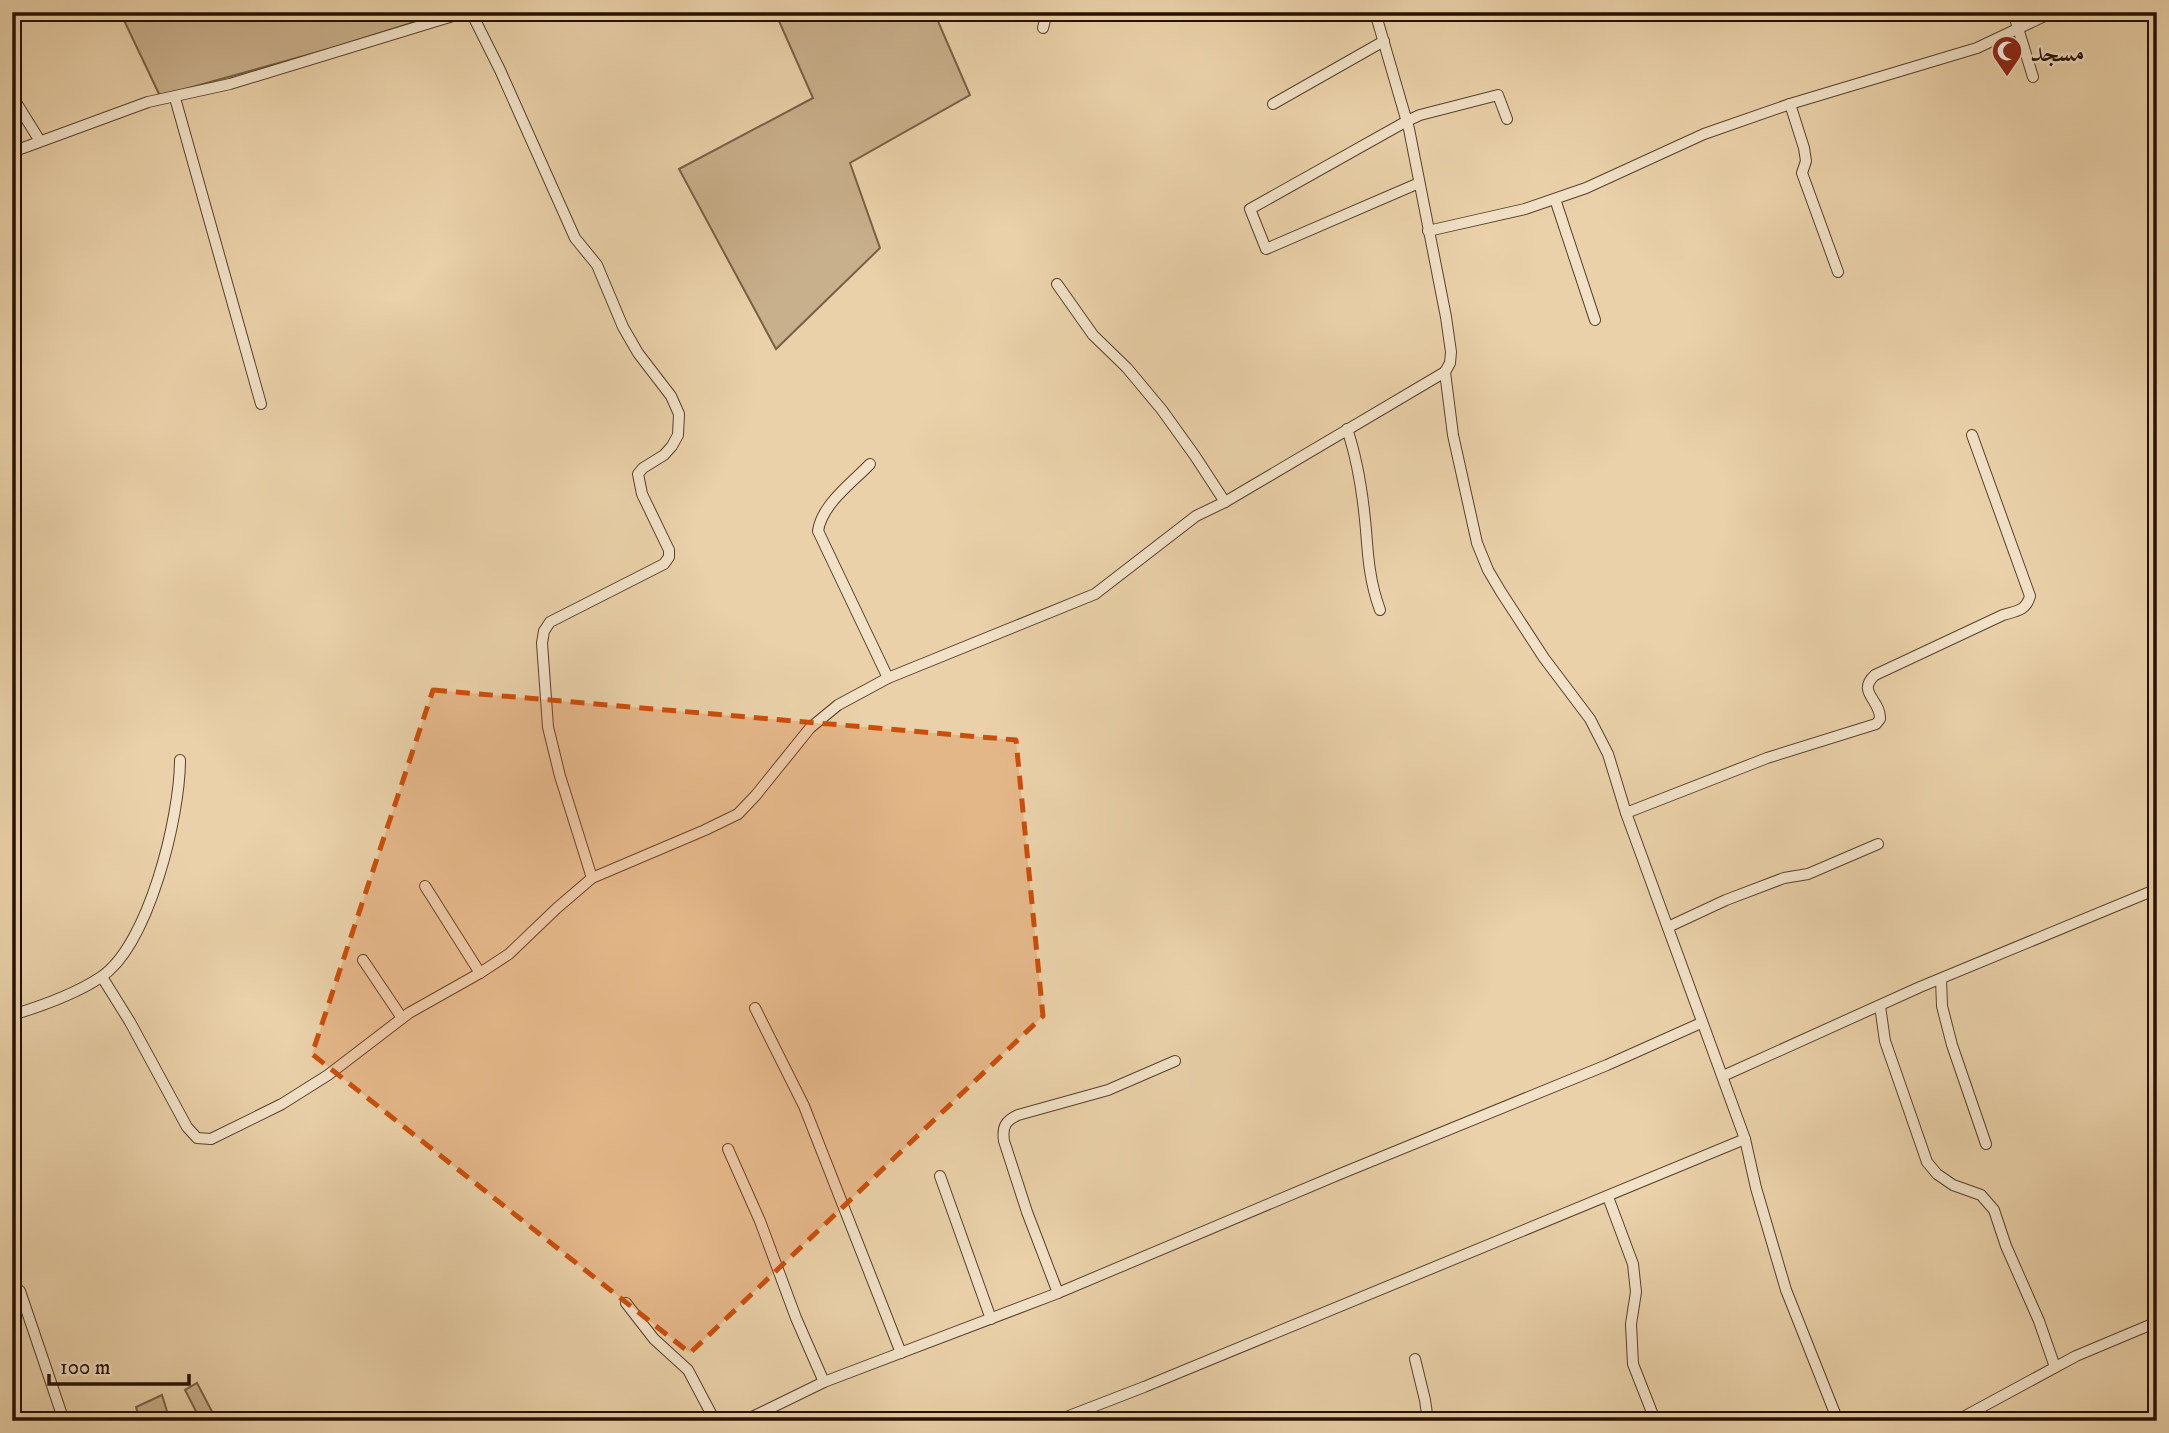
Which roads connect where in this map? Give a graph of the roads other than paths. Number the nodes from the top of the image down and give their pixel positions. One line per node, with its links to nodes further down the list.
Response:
1 (466, 12): 12 (street)
2 (471, 12): 36 (street)
3 (1046, 12): 7 (street)
4 (1375, 12): 9 (street)
5 (2013, 12): 8 (street)
6 (2053, 12): 8 (street)
7 (1043, 27)
8 (2019, 29): 10 (street); 14 (street)
9 (1384, 41): 13 (street); 16 (street)
10 (2033, 77)
11 (12, 96): 17 (street)
12 (175, 98): 17 (street); 26 (street)
13 (1273, 104)
14 (1790, 104): 20 (street); 22 (street)
15 (1507, 119): 16 (street)
16 (1406, 121): 19 (street); 19 (street)
17 (40, 141): 18 (street)
18 (12, 152)
19 (1419, 183): 21 (street)
20 (1555, 199): 21 (street); 24 (street)
21 (1428, 230): 25 (street)
22 (1838, 272)
23 (1056, 284): 30 (street)
24 (1595, 320)
25 (1445, 372): 27 (street); 34 (street)
26 (261, 404)
27 (1347, 429): 30 (street); 31 (street)
28 (1972, 435): 34 (street)
29 (870, 464): 32 (street)
30 (1225, 502): 32 (street)
31 (1380, 610)
32 (888, 678): 36 (street)
33 (180, 760): 42 (street)
34 (1626, 813): 39 (street)
35 (1878, 844): 39 (street)
36 (592, 878): 41 (street)
37 (425, 886): 41 (street)
38 (2157, 889): 43 (street)
39 (1668, 928): 48 (street)
40 (363, 960): 47 (street)
41 (480, 973): 47 (street)
42 (102, 976): 46 (street); 47 (street)
43 (1941, 979): 44 (street); 52 (street)
44 (1880, 1006): 50 (street); 63 (street)
45 (755, 1008): 61 (street)
46 (12, 1015)
47 (402, 1018)
48 (1701, 1023): 50 (street); 57 (street)
49 (1175, 1061): 57 (street)
50 (1723, 1076): 51 (street)
51 (1745, 1139): 55 (street); 72 (street)
52 (1986, 1144)
53 (727, 1149): 64 (street)
54 (940, 1176): 59 (street)
55 (1608, 1196): 65 (street); 66 (street)
56 (20, 1291): 67 (street)
57 (1058, 1293): 59 (street)
58 (626, 1303): 68 (street)
59 (991, 1319): 61 (street)
60 (2157, 1322): 63 (street)
61 (901, 1353): 64 (street)
62 (1415, 1359): 71 (street)
63 (2055, 1367): 73 (street)
64 (824, 1382): 69 (street)
65 (1653, 1415)
66 (1069, 1418): 70 (street)
67 (64, 1421)
68 (715, 1421)
69 (744, 1421)
70 (1056, 1421)
71 (1428, 1421)
72 (1838, 1421)
73 (1956, 1421)

